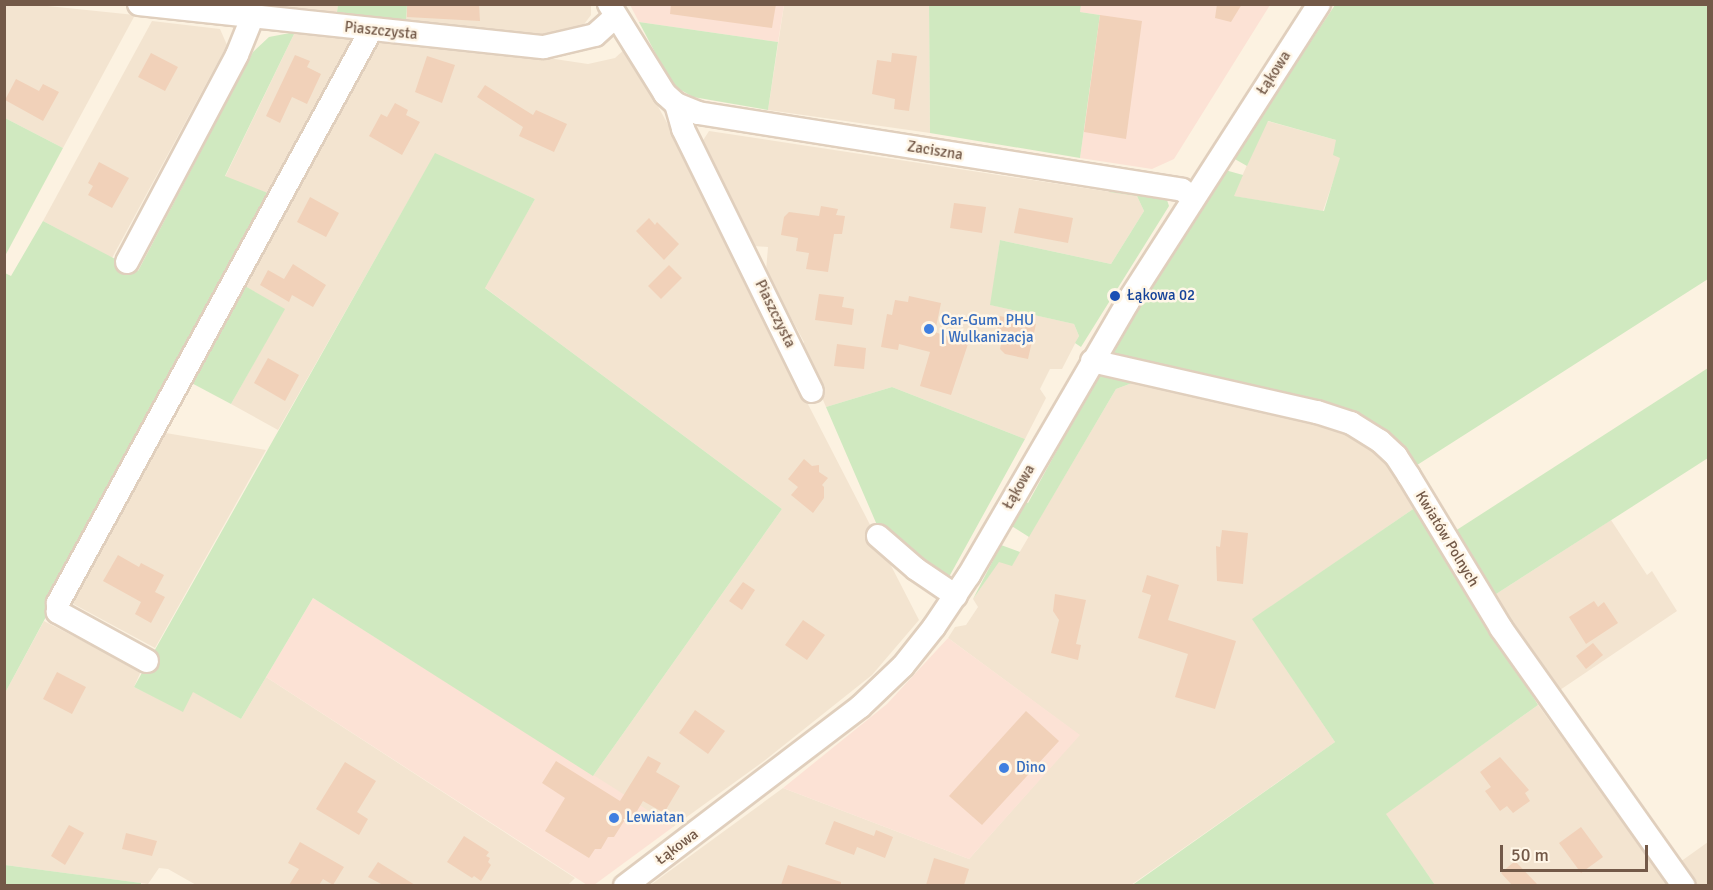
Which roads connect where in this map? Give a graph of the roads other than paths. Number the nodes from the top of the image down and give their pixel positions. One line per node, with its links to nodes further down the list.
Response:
1 (139, 4): 4 (street, Piaszczysta)
2 (1319, 4): 7 (street, Łąkowa)
3 (612, 11): 5 (street, Piaszczysta); 6 (street, Piaszczysta)
4 (252, 18): 5 (street, Piaszczysta); 8 (street)
5 (371, 30): 13 (street)
6 (676, 104): 7 (street, Zaciszna); 10 (street, Piaszczysta)
7 (1193, 197): 9 (street, Łąkowa)
8 (127, 262)
9 (1092, 362): 12 (street, Łąkowa); 15 (street, Kwiatów Polnych)
10 (812, 391)
11 (878, 536): 12 (street)
12 (956, 596): 14 (street, Łąkowa)
13 (147, 661)
14 (626, 885)
15 (1684, 885)

